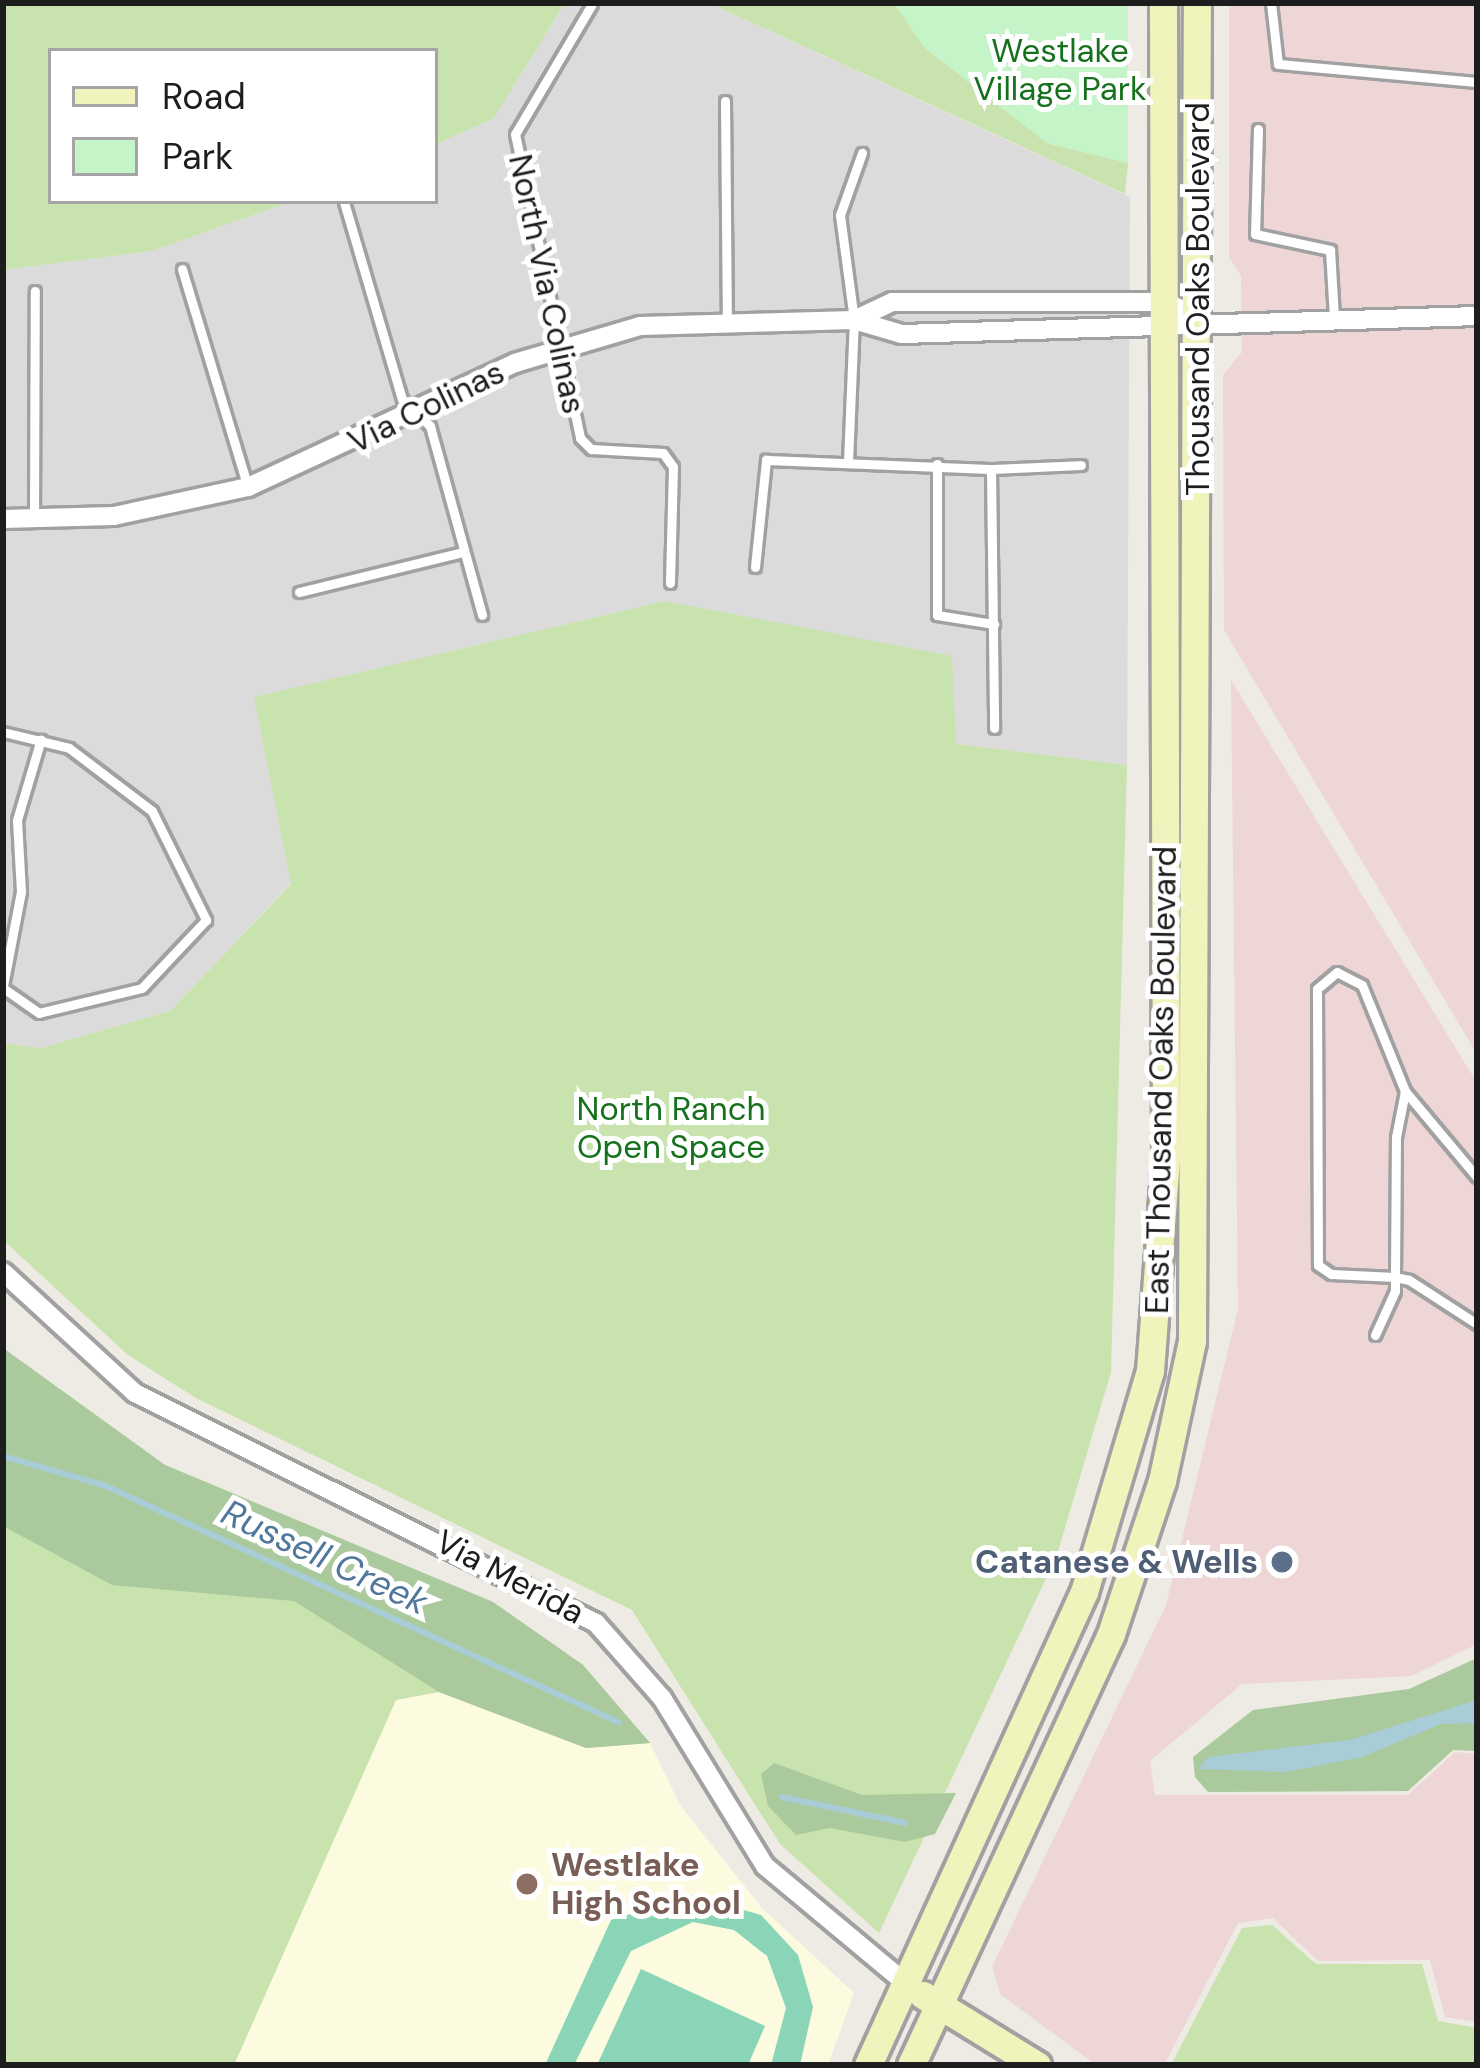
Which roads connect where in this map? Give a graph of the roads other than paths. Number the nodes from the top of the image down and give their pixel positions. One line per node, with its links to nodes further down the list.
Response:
1 (1163, 3): 12 (main road, Thousand Oaks Boulevard)
2 (1197, 3): 14 (main road, Thousand Oaks Boulevard)
3 (1270, 3): 5 (lane)
4 (592, 4): 18 (lane, North Via Colinas)
5 (1477, 82)
6 (725, 101): 16 (lane)
7 (1258, 129): 15 (lane)
8 (862, 153): 17 (lane)
9 (345, 204): 19 (lane)
10 (182, 269): 24 (lane)
11 (34, 291): 26 (lane)
12 (1165, 315): 14 (street, Via Colinas); 17 (street, Via Colinas); 17 (street, Via Colinas); 27 (main road, Thousand Oaks Boulevard)
13 (1477, 316): 15 (street, Via Colinas)
14 (1198, 317): 15 (street, Via Colinas); 32 (main road, Thousand Oaks Boulevard)
15 (1334, 317)
16 (728, 319): 17 (street, Via Colinas); 18 (street, Via Colinas)
17 (854, 320): 20 (lane)
18 (567, 344): 19 (street, Via Colinas); 30 (lane, North Via Colinas)
19 (416, 411): 24 (street, Via Colinas); 28 (lane)
20 (848, 462): 21 (lane); 29 (lane)
21 (937, 464): 23 (lane); 34 (lane)
22 (1081, 464): 23 (lane)
23 (991, 469): 34 (lane)
24 (248, 487): 26 (street, Via Colinas)
25 (3, 519): 26 (street, Via Colinas)
26 (34, 521)
27 (1165, 542): 40 (main road, East Thousand Oaks Boulevard)
28 (463, 551): 31 (lane); 33 (lane)
29 (755, 567)
30 (670, 583)
31 (299, 592)
32 (1199, 596): 46 (main road, East Thousand Oaks Boulevard)
33 (482, 615)
34 (994, 624): 35 (lane)
35 (994, 728)
36 (3, 732): 37 (lane)
37 (40, 739): 38 (lane); 38 (lane)
38 (3, 987)
39 (1405, 1091): 41 (lane); 43 (lane); 43 (lane)
40 (1166, 1157): 46 (main road); 47 (main road, East Thousand Oaks Boulevard)
41 (1477, 1177)
42 (3, 1272): 47 (street, Via Merida)
43 (1395, 1277): 44 (lane); 45 (lane)
44 (1477, 1324)
45 (1375, 1335)
46 (1192, 1341): 47 (main road, East Thousand Oaks Boulevard)
47 (922, 1994): 48 (main road, East Thousand Oaks Boulevard); 49 (main road, East Thousand Oaks Boulevard); 50 (main road)
48 (868, 2065)
49 (911, 2065)
50 (1037, 2065)

